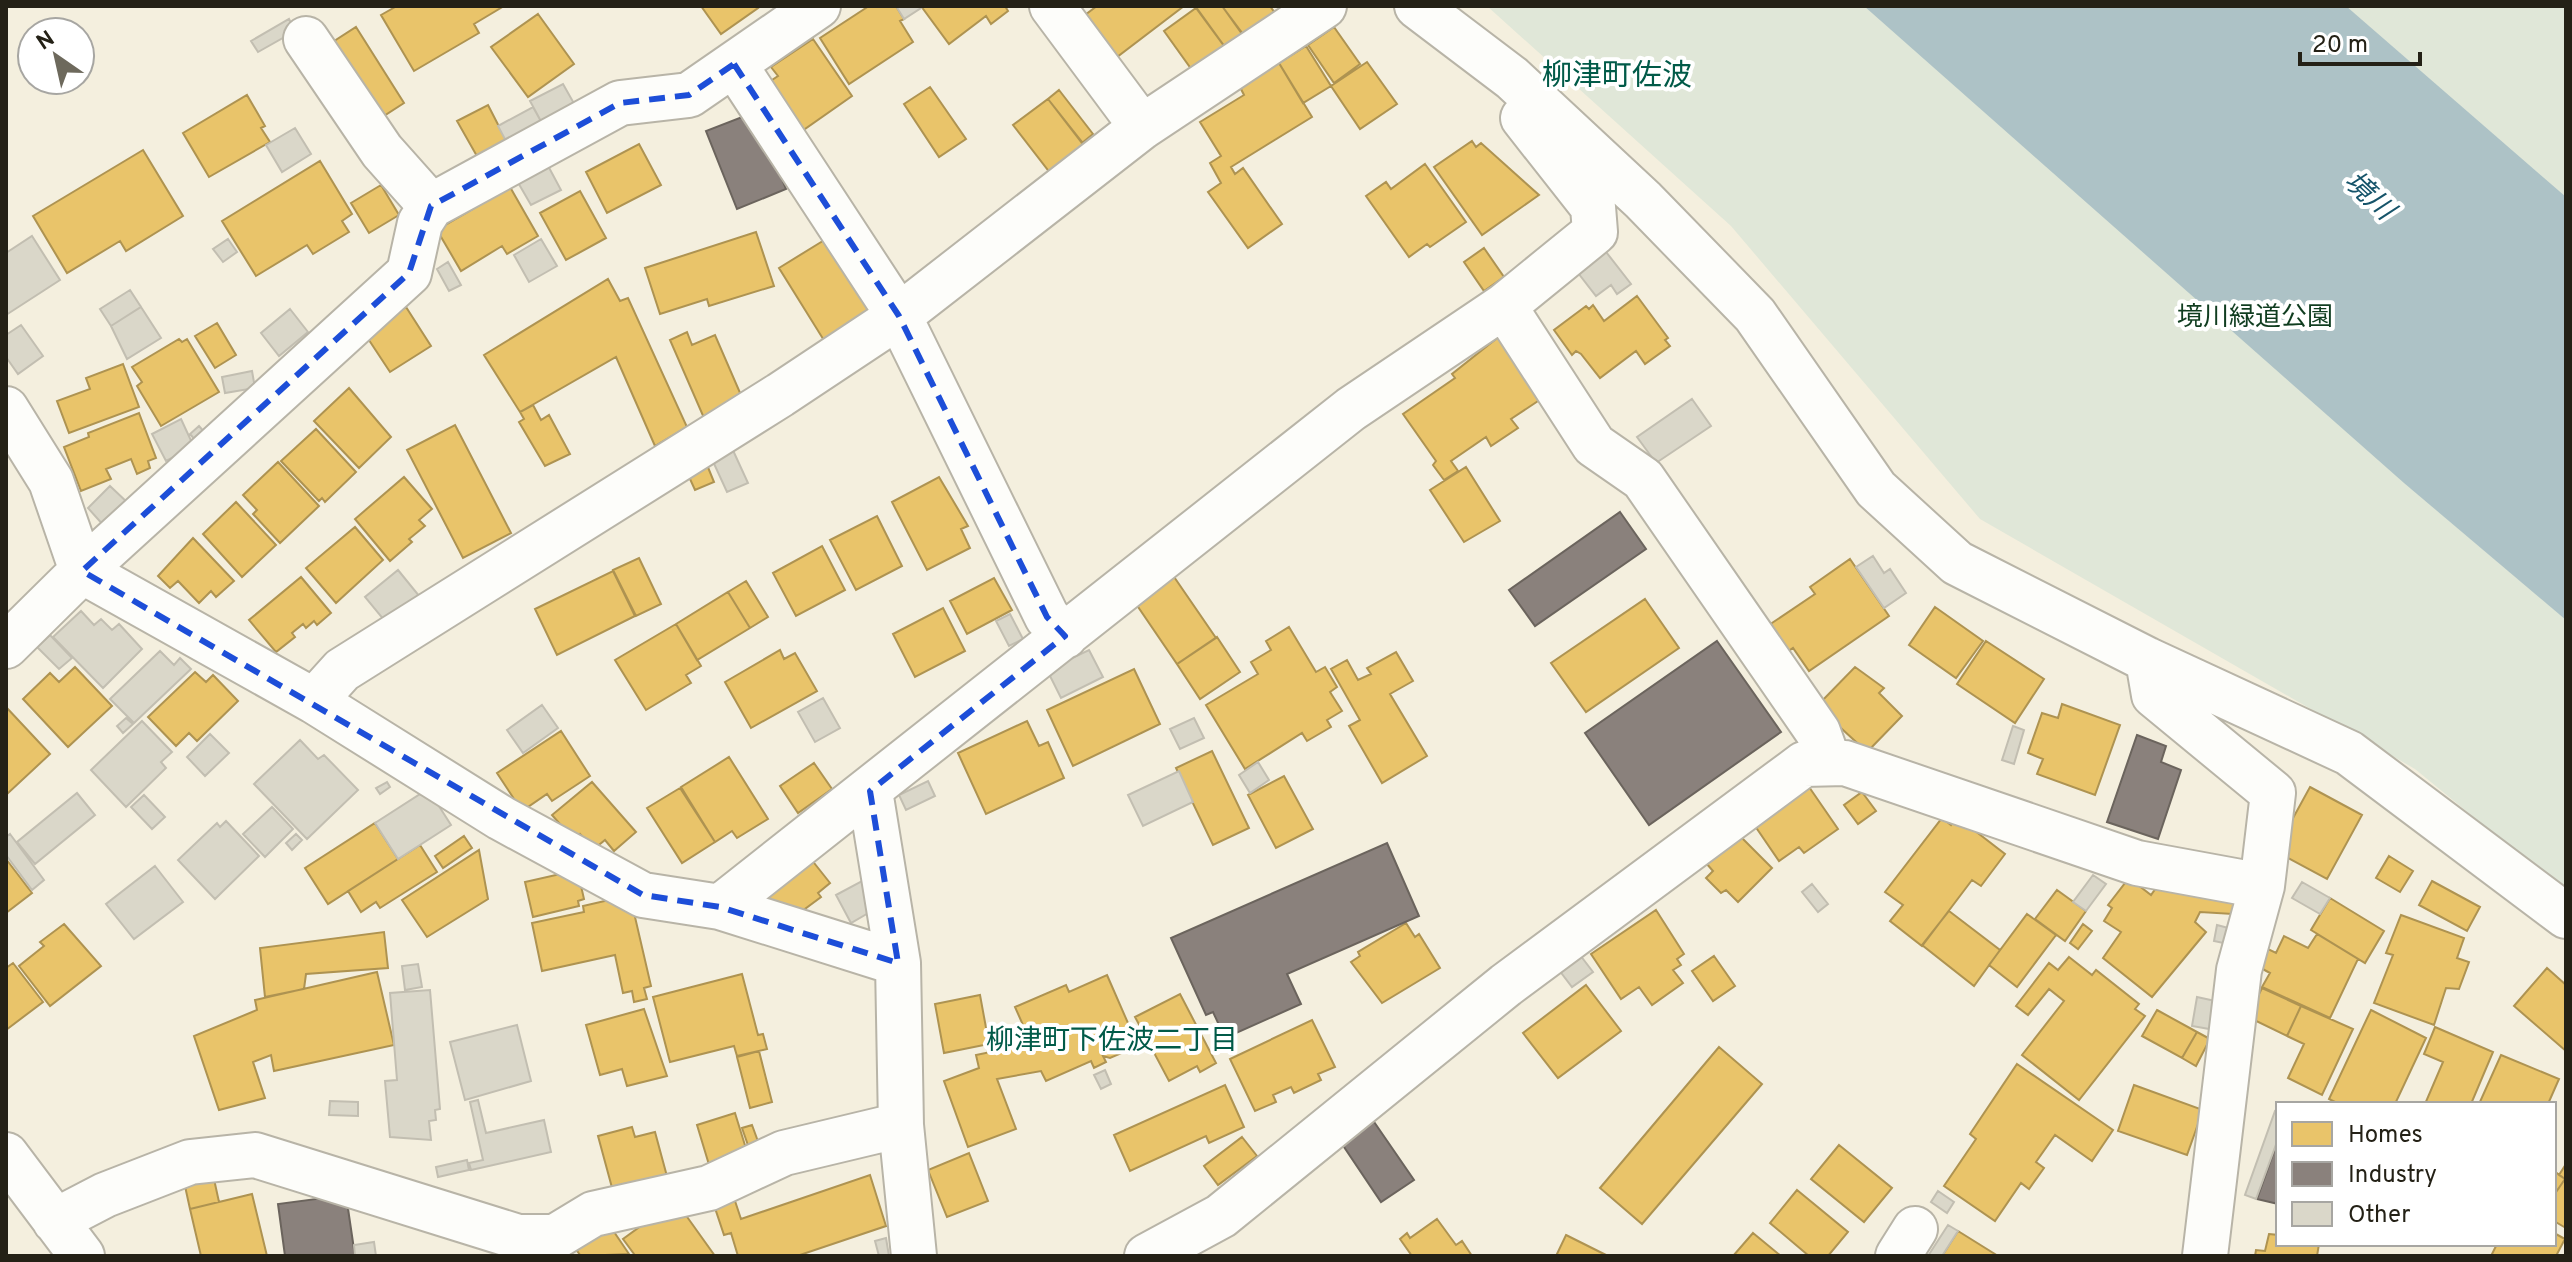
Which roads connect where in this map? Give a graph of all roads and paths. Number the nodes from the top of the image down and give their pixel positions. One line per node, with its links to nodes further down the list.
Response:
1 (818, 6): 6 (street)
2 (1052, 6): 8 (street)
3 (1324, 6): 8 (street)
4 (1417, 6): 7 (street)
5 (306, 39): 9 (street)
6 (734, 64): 9 (street); 11 (street)
7 (1512, 78): 10 (street); 16 (street)
8 (1142, 127): 11 (street)
9 (431, 206): 13 (street)
10 (1504, 306): 14 (street); 18 (street)
11 (899, 316): 14 (street); 17 (street)
12 (6, 409): 13 (street)
13 (82, 571): 15 (street); 17 (street)
14 (1065, 636): 19 (street)
15 (6, 646)
16 (2148, 660): 20 (street); 22 (street)
17 (314, 701): 21 (street)
18 (1829, 763): 20 (street); 29 (street)
19 (870, 791): 21 (street); 23 (street)
20 (2262, 886): 30 (street)
21 (720, 907): 23 (street)
22 (2566, 916)
23 (898, 963): 24 (street)
24 (901, 1125): 26 (street); 28 (street)
25 (6, 1155): 26 (street)
26 (55, 1221): 27 (street)
27 (82, 1256)
28 (914, 1256)
29 (1147, 1256)
30 (2205, 1256)

